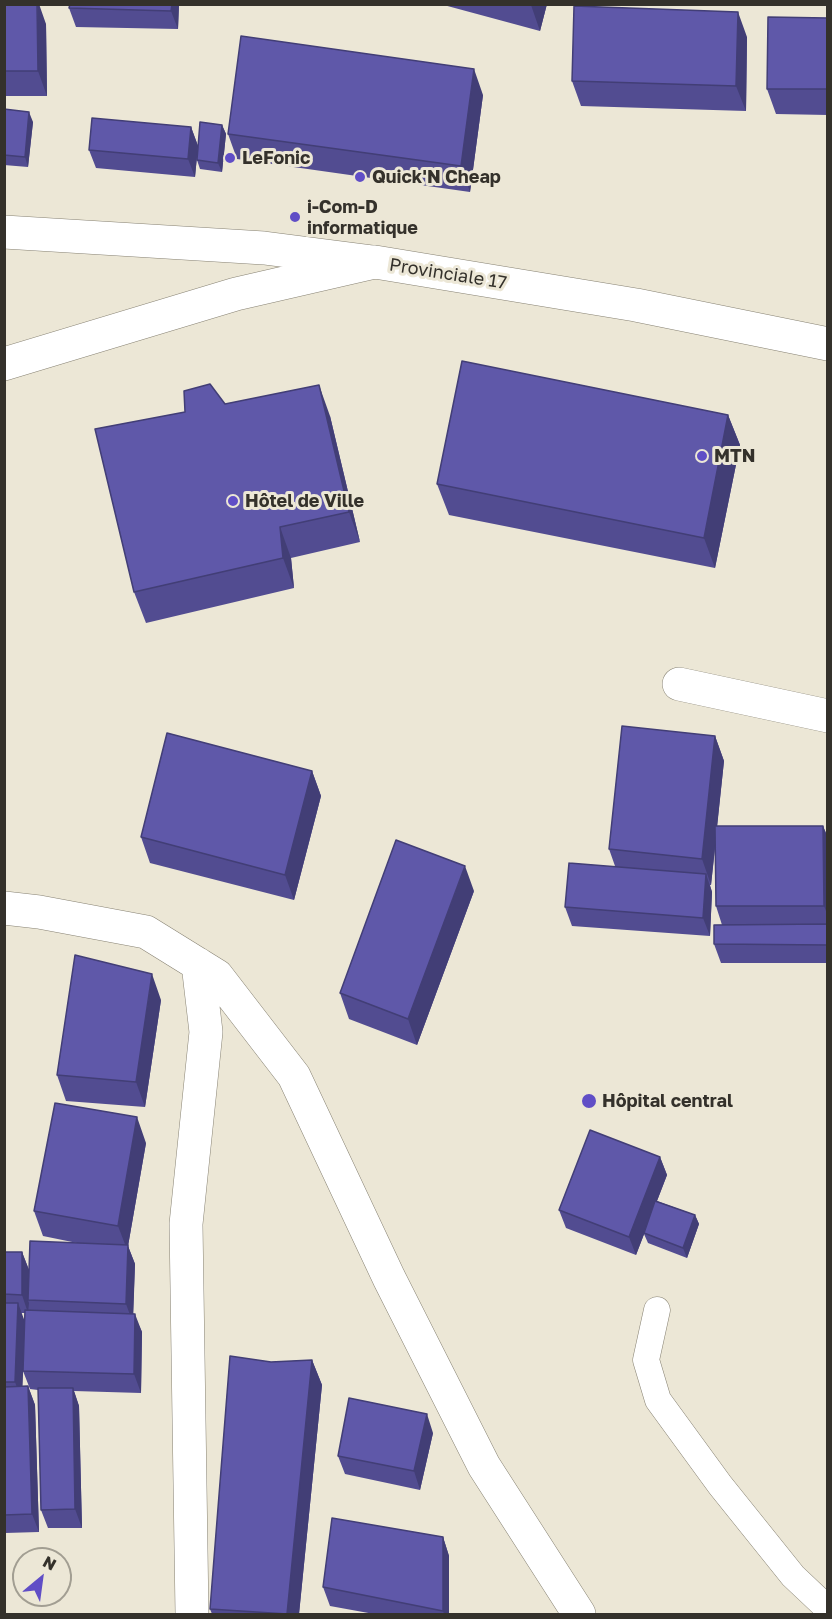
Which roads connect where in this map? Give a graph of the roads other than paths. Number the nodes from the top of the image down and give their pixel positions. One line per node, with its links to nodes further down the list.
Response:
1 (4, 232): 2 (street)
2 (375, 262): 3 (street, Provinciale 17); 4 (street, Provinciale 17)
3 (828, 344)
4 (4, 364)
5 (679, 684): 6 (street)
6 (828, 716)
7 (4, 908): 8 (street)
8 (198, 964): 11 (street); 12 (street)
9 (657, 1310): 10 (lane)
10 (828, 1609)
11 (192, 1614)
12 (579, 1614)

